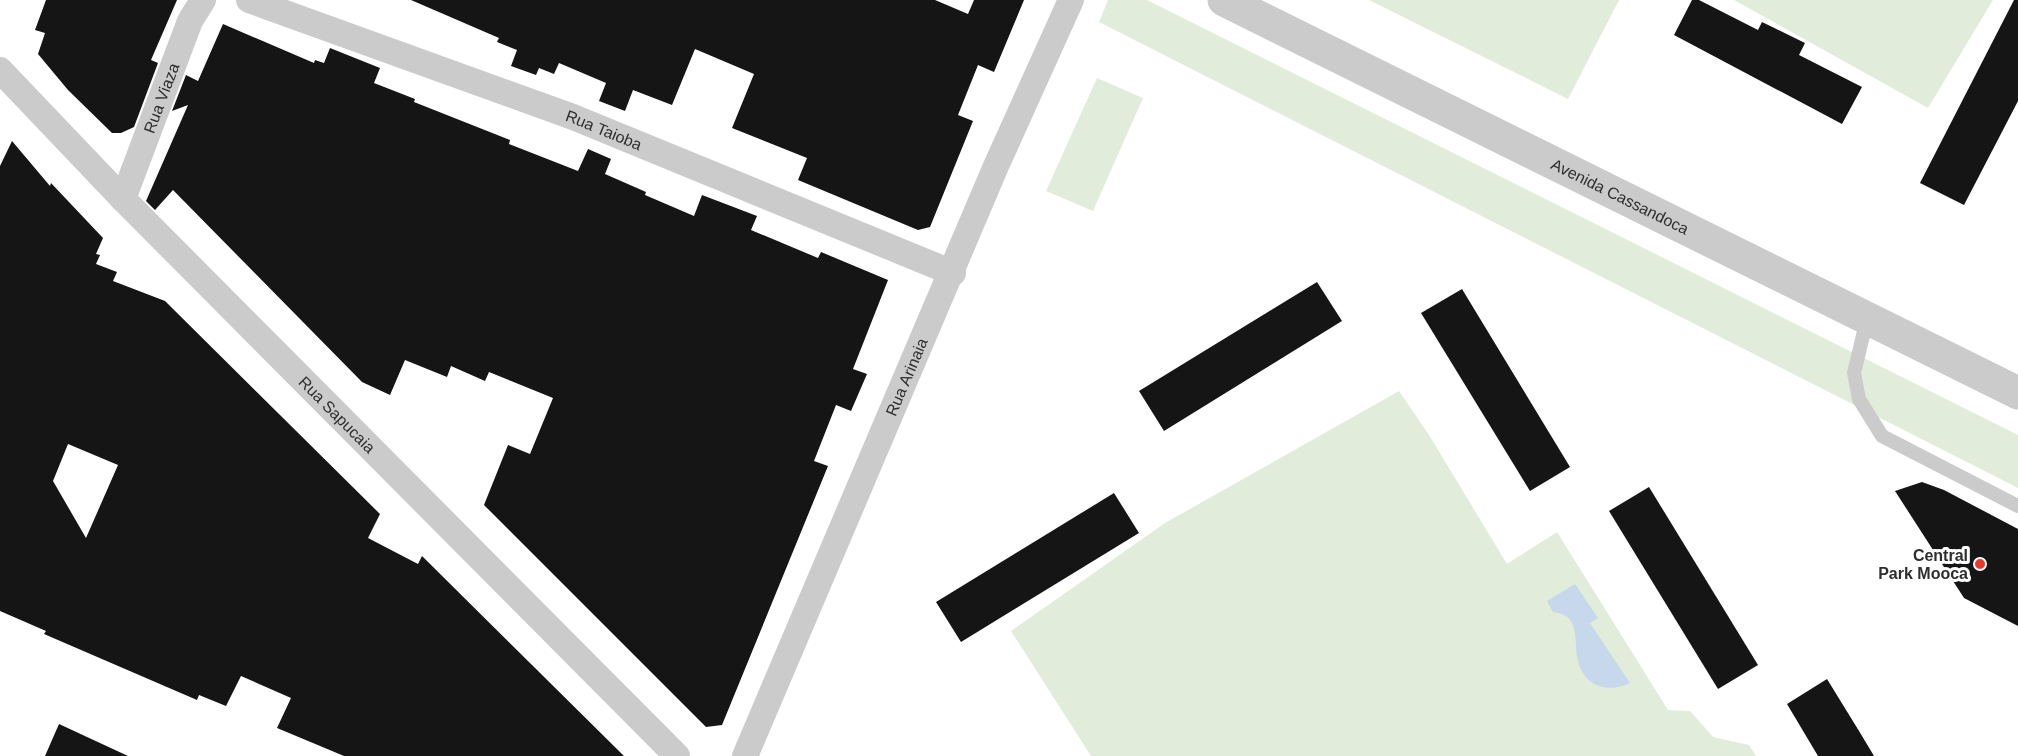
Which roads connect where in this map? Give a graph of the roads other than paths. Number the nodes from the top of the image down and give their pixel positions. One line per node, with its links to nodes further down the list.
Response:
1 (203, 0): 6 (street, Rua Viaza)
2 (249, 0): 7 (street, Rua Taioba)
3 (1071, 0): 7 (street, Rua Arinaia)
4 (1224, 0): 8 (street, Avenida Cassandoca)
5 (0, 70): 6 (street, Rua Sapucaia)
6 (123, 200): 11 (street, Rua Sapucaia)
7 (953, 273): 12 (street, Rua Arinaia)
8 (1868, 317): 9 (street, Avenida Cassandoca); 10 (lane)
9 (2018, 393)
10 (2018, 507)
11 (677, 756)
12 (745, 756)

